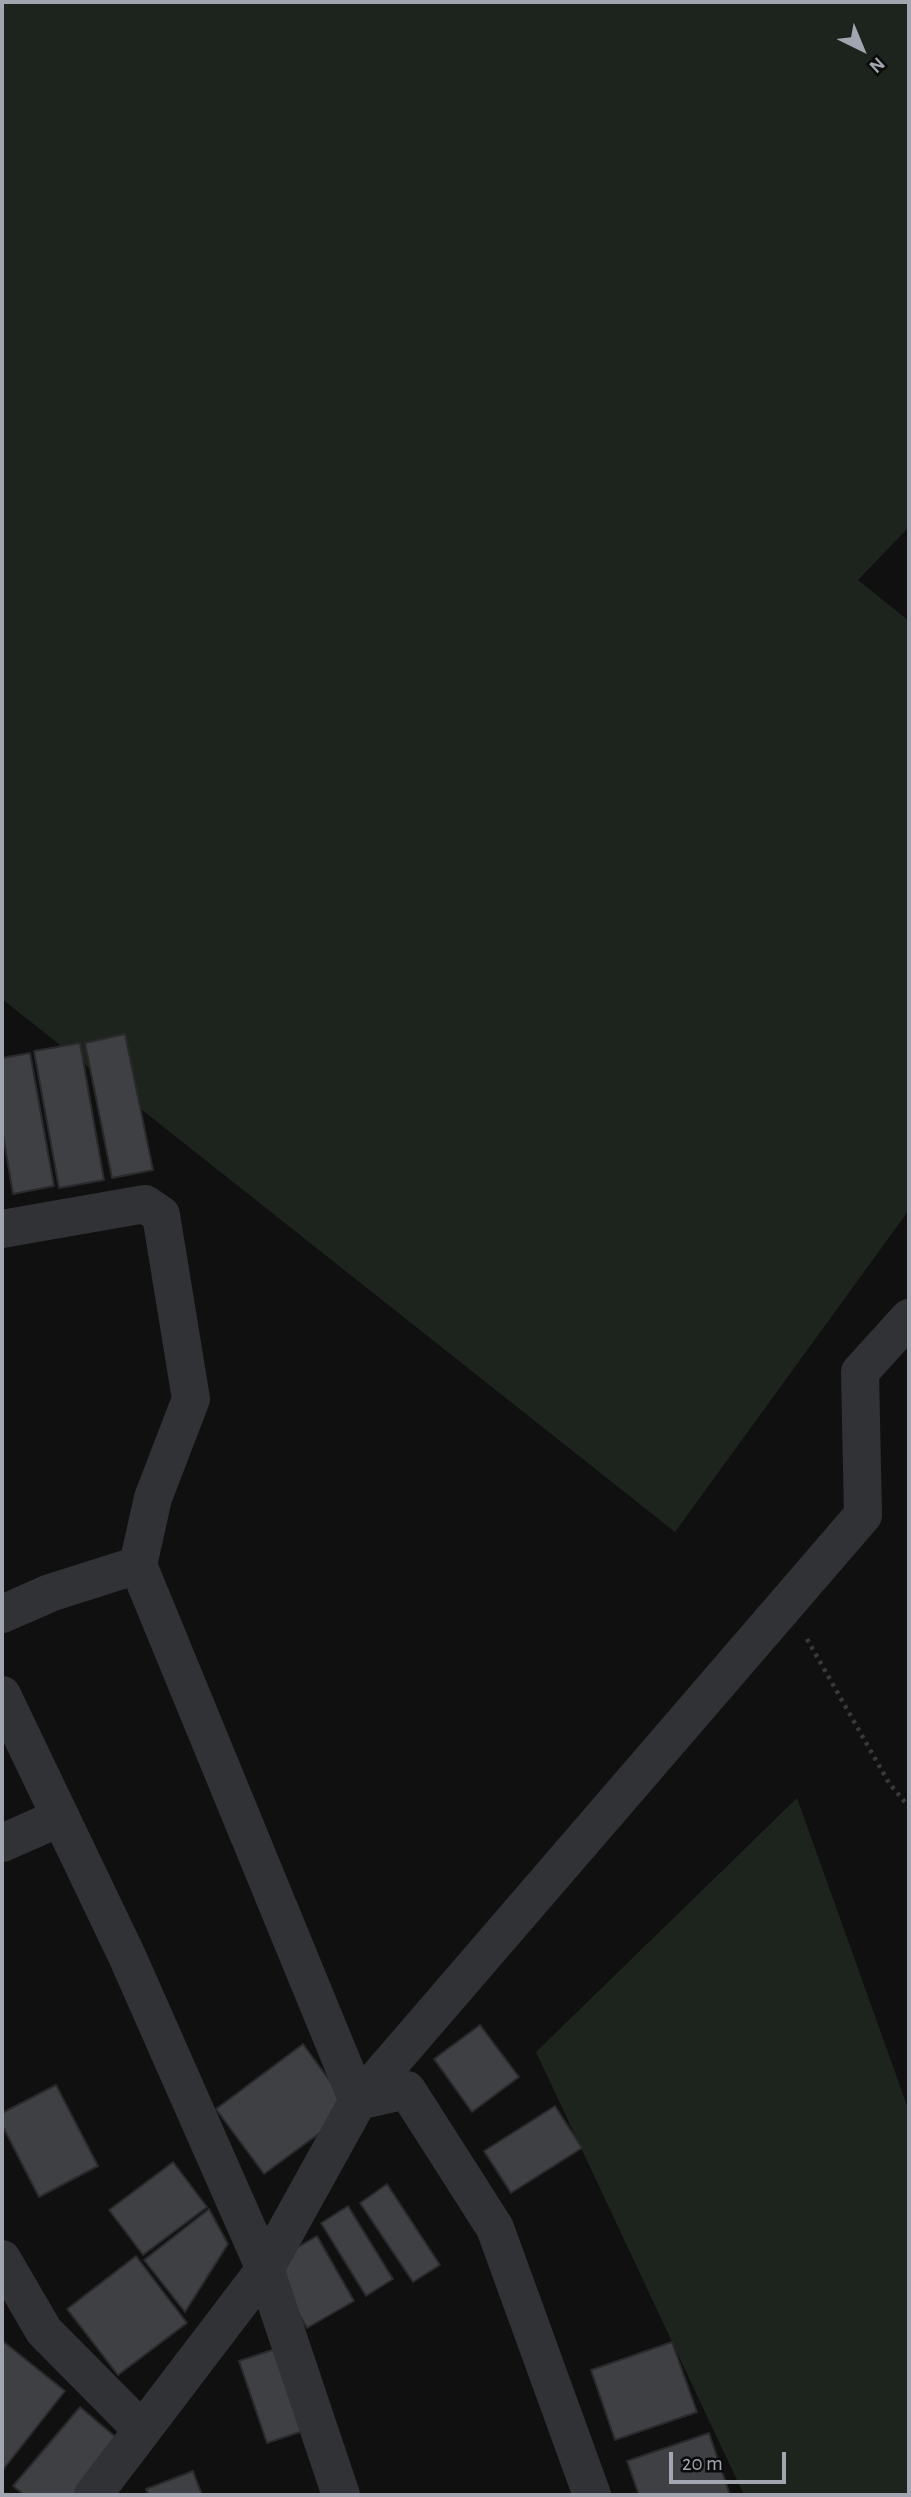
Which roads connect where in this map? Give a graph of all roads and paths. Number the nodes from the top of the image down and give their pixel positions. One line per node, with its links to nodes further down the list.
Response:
1 (2, 1229): 3 (street)
2 (909, 1318): 4 (street)
3 (138, 1565): 5 (street); 10 (street)
4 (788, 1605): 7 (path); 10 (street)
5 (2, 1614)
6 (2, 1695): 8 (street)
7 (909, 1807)
8 (59, 1818): 9 (street); 12 (street)
9 (2, 1843)
10 (358, 2101): 12 (street); 16 (street)
11 (2, 2259): 13 (street)
12 (265, 2269): 13 (street); 15 (street)
13 (141, 2429): 14 (street)
14 (93, 2495)
15 (341, 2495)
16 (592, 2495)

